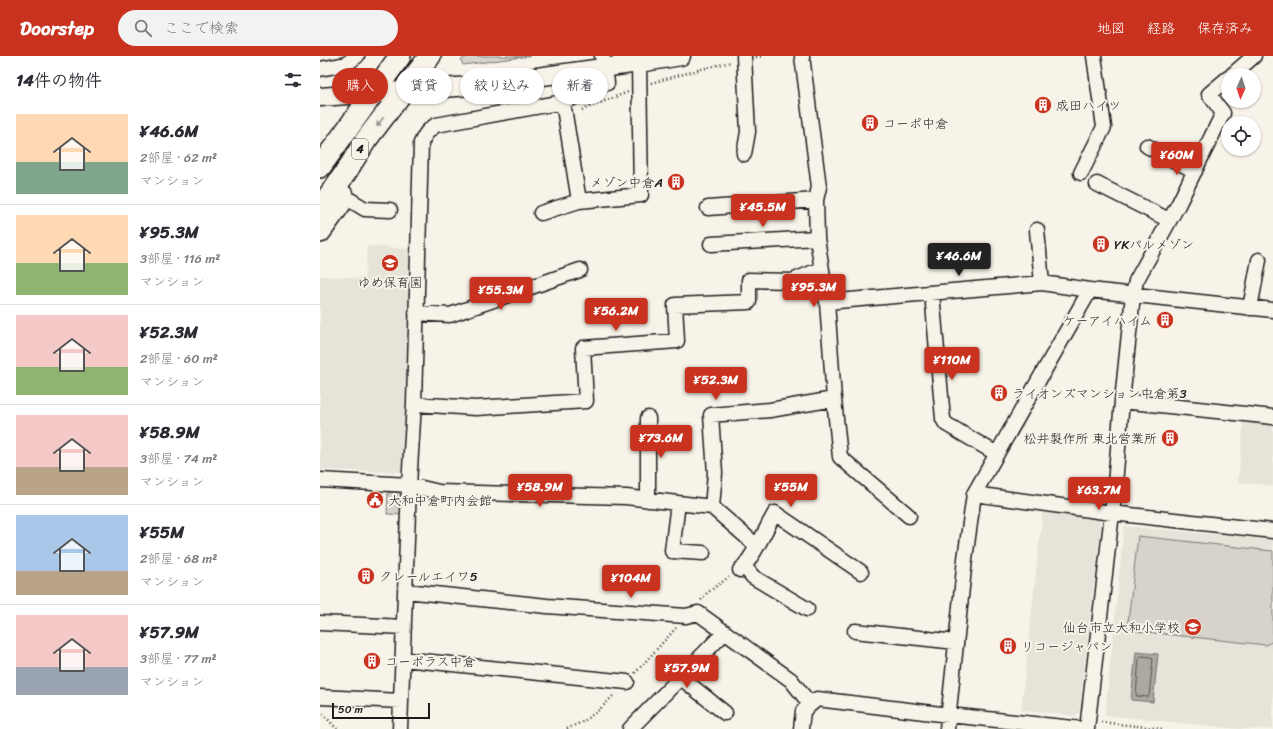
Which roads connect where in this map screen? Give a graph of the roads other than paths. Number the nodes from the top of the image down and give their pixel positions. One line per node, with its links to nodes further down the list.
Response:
1 (358, 56): 14 (street)
2 (400, 56): 15 (highway, 4)
3 (430, 56): 12 (highway, 4)
4 (591, 56): 10 (main road)
5 (681, 56): 11 (main road)
6 (802, 56): 33 (street)
7 (1094, 56): 29 (street)
8 (1254, 56): 13 (street)
9 (744, 58): 25 (street)
10 (604, 62): 11 (main road); 17 (main road)
11 (639, 63): 32 (street)
12 (421, 68)
13 (1240, 68)
14 (320, 69)
15 (388, 72)
16 (1221, 84): 27 (street)
17 (452, 87)
18 (332, 96): 19 (main road)
19 (320, 97)
20 (396, 101): 28 (highway, 4, one-way to 28)
21 (365, 104): 26 (highway, 4)
22 (552, 104): 53 (street)
23 (563, 104): 32 (street)
24 (1147, 146): 27 (street)
25 (744, 154)
26 (320, 167)
27 (1195, 171): 38 (street)
28 (346, 172): 31 (highway); 34 (highway, 4)
29 (1081, 173)
30 (1097, 184): 38 (street)
31 (342, 195): 36 (street); 40 (highway)
32 (579, 200): 37 (street)
33 (816, 200): 35 (street); 41 (street)
34 (320, 208)
35 (708, 208)
36 (390, 210)
37 (541, 213)
38 (1170, 220): 49 (street)
39 (1037, 230): 46 (street)
40 (320, 232)
41 (817, 238): 42 (street); 44 (street)
42 (710, 244)
43 (1259, 260): 51 (street)
44 (821, 269): 50 (street); 56 (street)
45 (580, 270): 53 (street)
46 (1042, 283): 47 (street); 48 (street)
47 (1090, 290): 49 (street); 59 (street)
48 (932, 293): 50 (street); 59 (street)
49 (1133, 295): 51 (street); 55 (street)
50 (827, 302): 54 (street)
51 (1250, 308): 52 (street)
52 (1273, 310)
53 (416, 313): 56 (street)
54 (834, 399): 65 (street); 67 (street)
55 (1122, 401): 57 (street); 66 (street)
56 (414, 404): 61 (street)
57 (1273, 417)
58 (648, 418): 63 (street)
59 (997, 454): 62 (street)
60 (320, 480): 61 (street)
61 (409, 485): 63 (street); 72 (street)
62 (974, 494): 66 (street); 78 (street)
63 (648, 500): 64 (street)
64 (678, 503): 65 (street); 70 (street)
65 (712, 507): 69 (street)
66 (1112, 513): 68 (street); 87 (street)
67 (909, 516)
68 (1273, 531)
69 (757, 546): 71 (street); 73 (street)
70 (703, 553)
71 (861, 572)
72 (406, 591): 75 (street); 77 (street)
73 (807, 609)
74 (320, 623): 75 (street)
75 (404, 627): 79 (street)
76 (855, 631): 78 (street)
77 (725, 632): 80 (street); 84 (street)
78 (956, 642): 86 (street)
79 (403, 659): 81 (street); 83 (street)
80 (680, 677): 85 (street); 88 (street)
81 (627, 682)
82 (320, 697): 83 (street)
83 (401, 701): 89 (street)
84 (810, 704): 86 (street); 90 (street)
85 (725, 713)
86 (949, 715): 91 (street); 92 (street)
87 (1092, 725)
88 (639, 726)
89 (400, 729)
90 (801, 729)
91 (947, 729)
92 (1083, 729)

